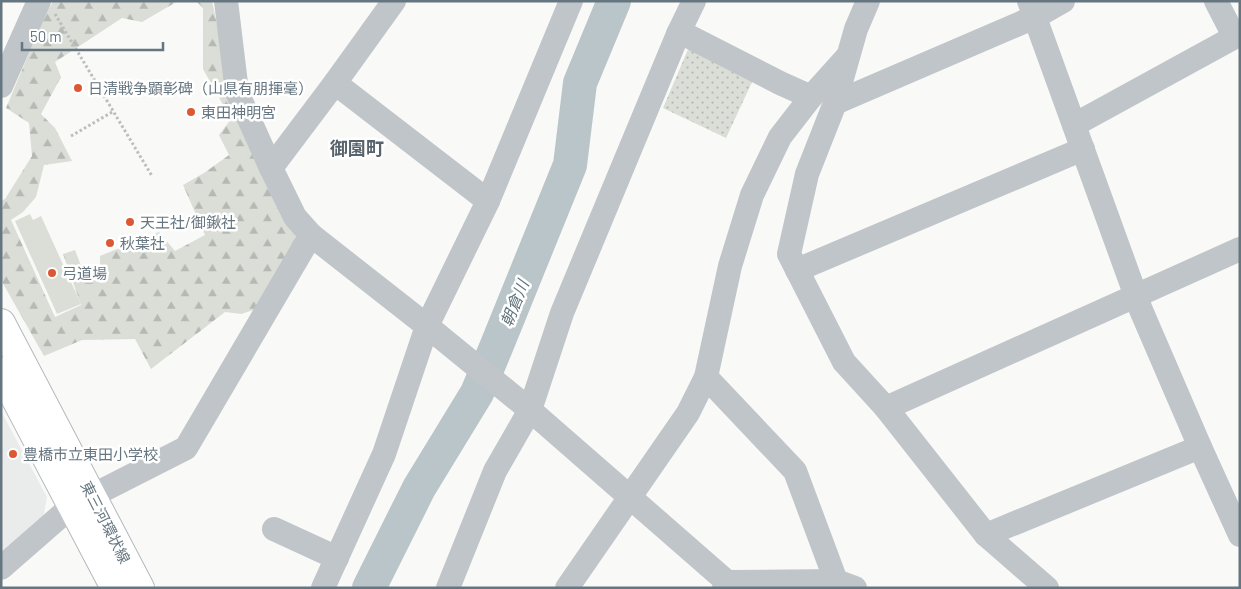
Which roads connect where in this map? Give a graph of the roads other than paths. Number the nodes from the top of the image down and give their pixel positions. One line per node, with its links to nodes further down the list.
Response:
1 (394, 1): 13 (street)
2 (572, 1): 20 (street)
3 (694, 1): 10 (street)
4 (868, 1): 12 (street)
5 (1063, 1): 9 (street)
6 (1216, 1): 11 (street)
7 (229, 4): 19 (street)
8 (45, 5): 14 (street)
9 (1032, 9): 16 (street); 17 (street)
10 (678, 34): 15 (street); 29 (street)
11 (1237, 35): 17 (street)
12 (850, 54): 15 (street); 16 (street)
13 (335, 83): 19 (street); 20 (street)
14 (1, 86)
15 (811, 97): 28 (street)
16 (835, 103): 23 (street)
17 (1074, 124): 18 (street)
18 (1083, 149): 23 (street); 24 (street)
19 (271, 168): 21 (street)
20 (488, 201): 26 (street)
21 (311, 235): 26 (street); 33 (street)
22 (1240, 249): 24 (street)
23 (797, 270): 30 (street)
24 (1136, 295): 30 (street); 31 (street)
25 (1, 324): 33 (main road, 東三河環状線)
26 (432, 330): 29 (street); 37 (street)
27 (1, 371): 33 (main road, 東三河環状線)
28 (706, 377): 32 (street); 39 (street)
29 (523, 404): 32 (street); 44 (street)
30 (886, 408): 35 (street)
31 (1200, 447): 35 (street); 36 (street)
32 (629, 496): 40 (street); 45 (street)
33 (82, 501): 38 (street); 41 (main road, 東三河環状線); 42 (main road, 東三河環状線)
34 (274, 529): 37 (street)
35 (986, 534): 46 (street)
36 (1240, 535)
37 (337, 558): 43 (street)
38 (1, 568)
39 (846, 584): 40 (street)
40 (729, 586)
41 (115, 588)
42 (140, 588)
43 (323, 588)
44 (448, 588)
45 (567, 588)
46 (1047, 588)

